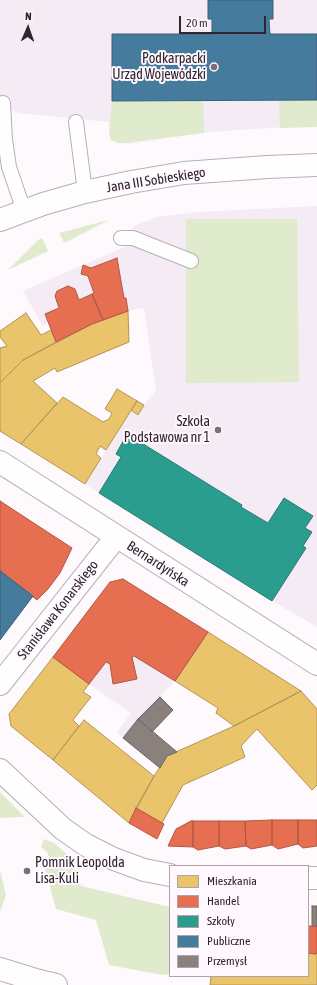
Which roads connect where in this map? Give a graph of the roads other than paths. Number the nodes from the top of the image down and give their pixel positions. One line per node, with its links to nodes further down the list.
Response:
1 (3, 103): 3 (lane)
2 (76, 122): 5 (lane)
3 (2, 137): 6 (lane)
4 (317, 165): 5 (street, Jana III Sobieskiego)
5 (85, 192): 6 (street, Jana III Sobieskiego)
6 (24, 211): 7 (street, Jana III Sobieskiego)
7 (0, 220)
8 (121, 238): 9 (lane)
9 (191, 261)
10 (0, 462): 11 (street, Bernardyńska)
11 (116, 537): 12 (street, Bernardyńska); 13 (street, Stanisława Konarskiego)
12 (317, 664)
13 (0, 684)
14 (0, 770): 15 (street)
15 (169, 875)
16 (0, 970): 17 (street)
17 (56, 985)

